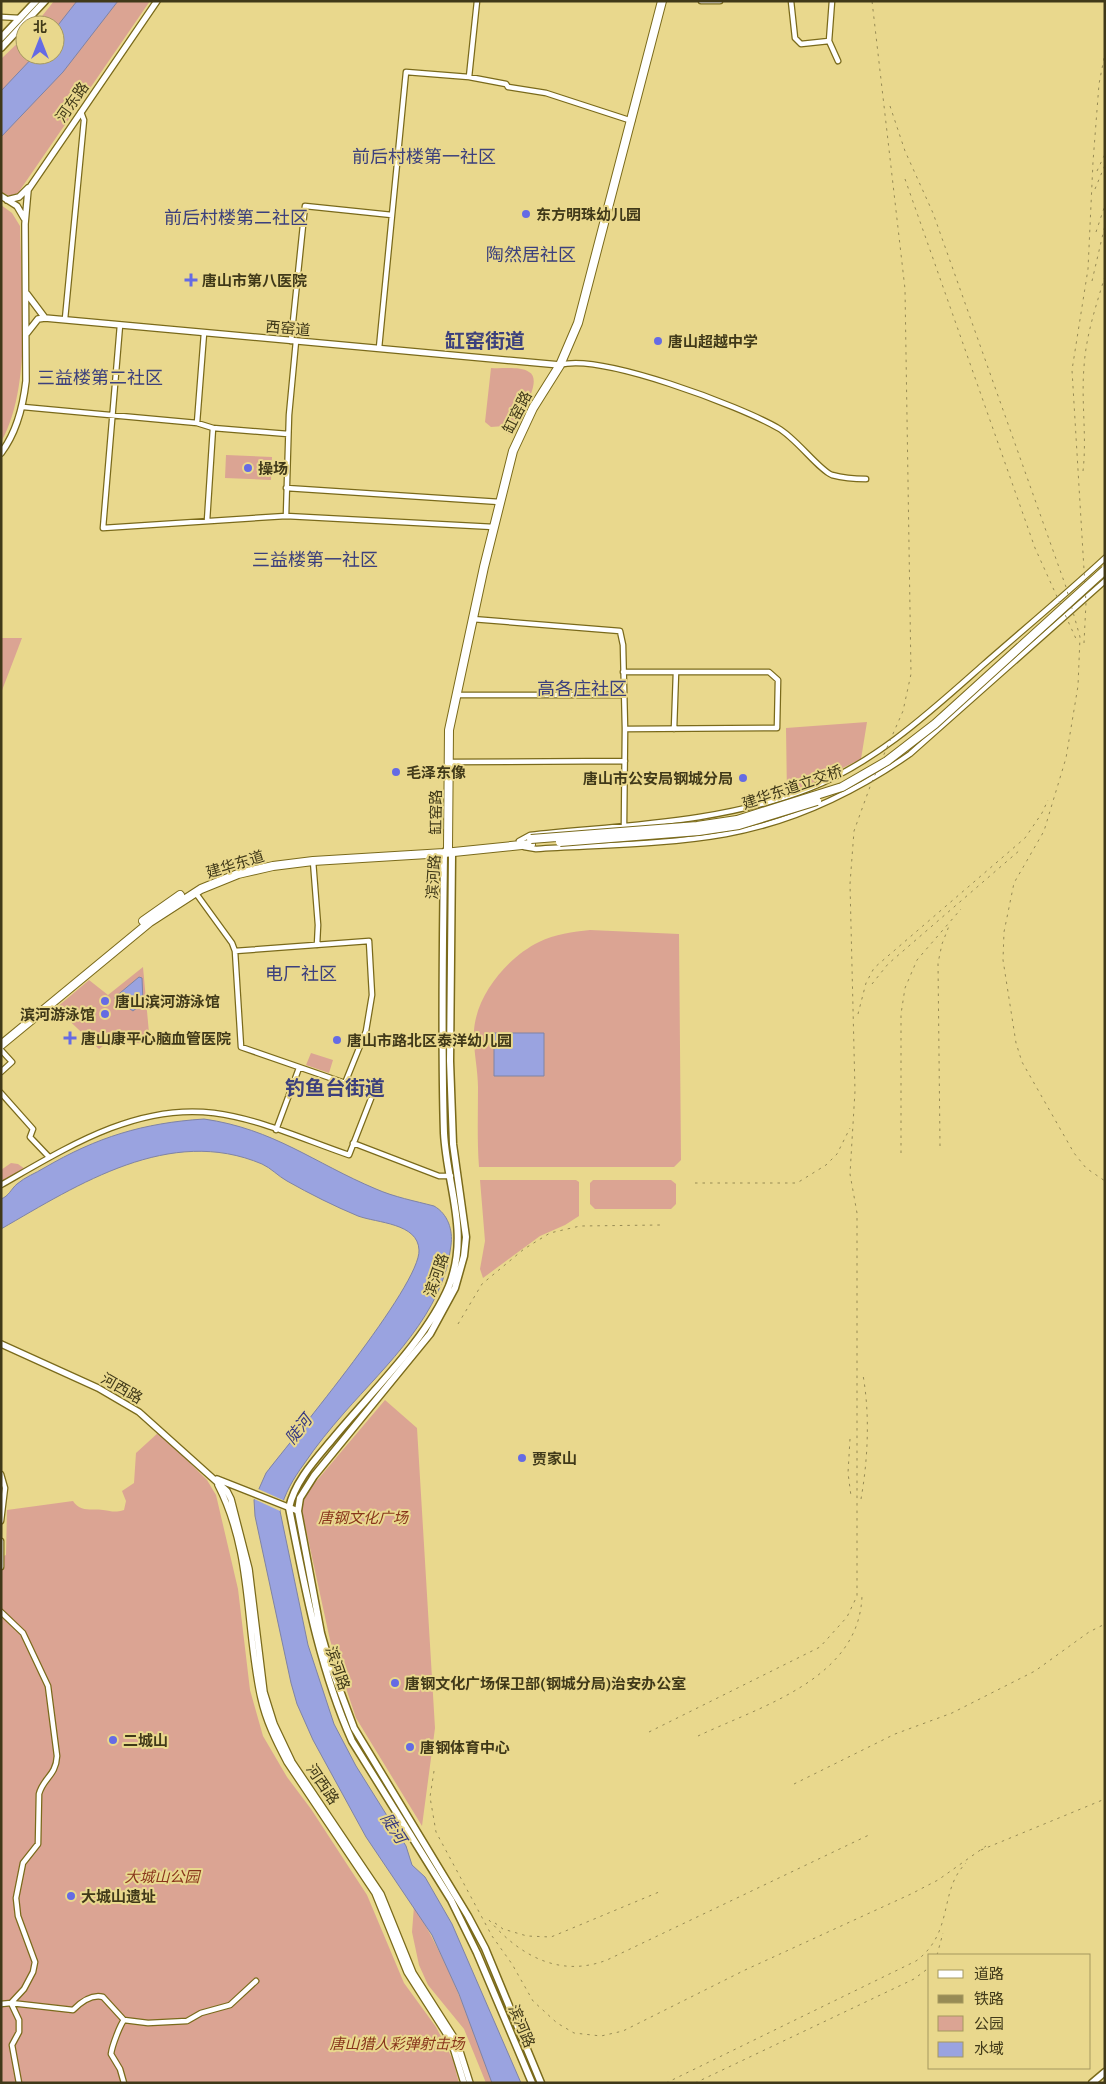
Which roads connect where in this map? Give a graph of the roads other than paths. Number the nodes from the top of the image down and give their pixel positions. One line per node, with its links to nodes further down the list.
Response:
1 (36, 1): 10 (main road)
2 (45, 1): 16 (main road)
3 (156, 1): 19 (street, 河东路)
4 (477, 1): 18 (street)
5 (662, 1): 20 (main road, 缸窑路)
6 (701, 1): 7 (street)
7 (720, 1)
8 (791, 1): 15 (street)
9 (832, 1): 15 (street)
10 (24, 15)
11 (1, 17): 12 (street)
12 (15, 18)
13 (15, 25): 14 (main road)
14 (1, 38)
15 (829, 41): 17 (street)
16 (1, 48)
17 (838, 61)
18 (469, 78): 20 (street); 23 (street)
19 (81, 111): 21 (street, 河东路); 27 (street)
20 (632, 120): 33 (main road, 缸窑路)
21 (29, 186): 22 (street); 24 (street, 河东路)
22 (4, 198): 24 (street)
23 (392, 215): 31 (street); 32 (street)
24 (25, 224): 25 (street, 河东路)
25 (26, 292): 26 (street); 29 (street, 河东路)
26 (46, 318): 27 (street, 西窑道); 29 (street)
27 (66, 319): 28 (street, 西窑道)
28 (120, 325): 30 (street, 西窑道); 35 (street)
29 (27, 333): 34 (street, 河东路)
30 (204, 333): 31 (street, 西窑道); 36 (street)
31 (294, 341): 32 (street, 西窑道); 38 (street)
32 (379, 348): 33 (street, 西窑道)
33 (560, 365): 40 (street); 42 (main road, 缸窑路)
34 (23, 407): 35 (street); 39 (street, 河东路)
35 (112, 415): 36 (street); 44 (street)
36 (197, 424): 37 (street)
37 (213, 428): 38 (street); 44 (street)
38 (288, 434): 41 (street)
39 (1, 453)
40 (866, 479)
41 (286, 488): 42 (street); 43 (street)
42 (500, 502): 45 (main road, 缸窑路)
43 (286, 516): 44 (street); 45 (street)
44 (207, 521)
45 (494, 528): 50 (main road, 缸窑路)
46 (1105, 558): 59 (street)
47 (1105, 570): 60 (main road, 建华东道立交桥, bridge)
48 (1105, 576): 60 (main road, 建华东道立交桥, bridge)
49 (1105, 581): 61 (street)
50 (472, 619): 51 (street); 53 (main road, 缸窑路)
51 (623, 672): 52 (street); 54 (street)
52 (676, 672): 56 (street); 56 (street)
53 (455, 695): 54 (street); 58 (main road, 缸窑路)
54 (624, 695): 55 (street)
55 (625, 729): 56 (street); 57 (street)
56 (674, 729)
57 (625, 760): 58 (street); 59 (street)
58 (449, 762): 62 (main road, 缸窑路)
59 (624, 825): 61 (street)
60 (531, 842): 61 (main road, 建华东道)
61 (520, 843): 62 (main road, 建华东道)
62 (448, 851): 63 (main road, 建华东道); 67 (main road, 建华东道); 77 (main road, 滨河路)
63 (313, 861): 64 (main road, 建华东道); 65 (street)
64 (195, 892): 66 (street); 68 (main road, 建华东道)
65 (317, 945): 66 (street); 72 (street)
66 (235, 951): 70 (street)
67 (1, 1040)
68 (1, 1045)
69 (1, 1050): 71 (street)
70 (299, 1068): 72 (street); 74 (street)
71 (1, 1072)
72 (345, 1083): 75 (street)
73 (1, 1093): 76 (street)
74 (276, 1130): 75 (street); 76 (street)
75 (353, 1143): 77 (street)
76 (49, 1158): 78 (street)
77 (453, 1175): 82 (main road, 滨河路); 83 (main road, 滨河路)
78 (1, 1185)
79 (1, 1344): 81 (street, 河西路)
80 (1, 1474): 84 (street)
81 (215, 1478): 82 (street); 96 (street, 河西路); 97 (street, 河西路)
82 (287, 1508): 83 (street); 98 (main road, 滨河路)
83 (298, 1512): 99 (main road, 滨河路)
84 (1, 1521)
85 (1, 1541): 86 (street)
86 (2, 1554): 87 (street)
87 (1, 1567)
88 (1, 1612): 90 (street)
89 (256, 1980): 92 (street)
90 (11, 2003): 91 (street); 92 (street); 94 (street)
91 (1, 2004)
92 (124, 2020): 95 (street)
93 (1105, 2072): 100 (main road)
94 (19, 2083)
95 (124, 2083)
96 (464, 2083)
97 (470, 2083)
98 (532, 2083)
99 (540, 2083)
100 (1092, 2083)

